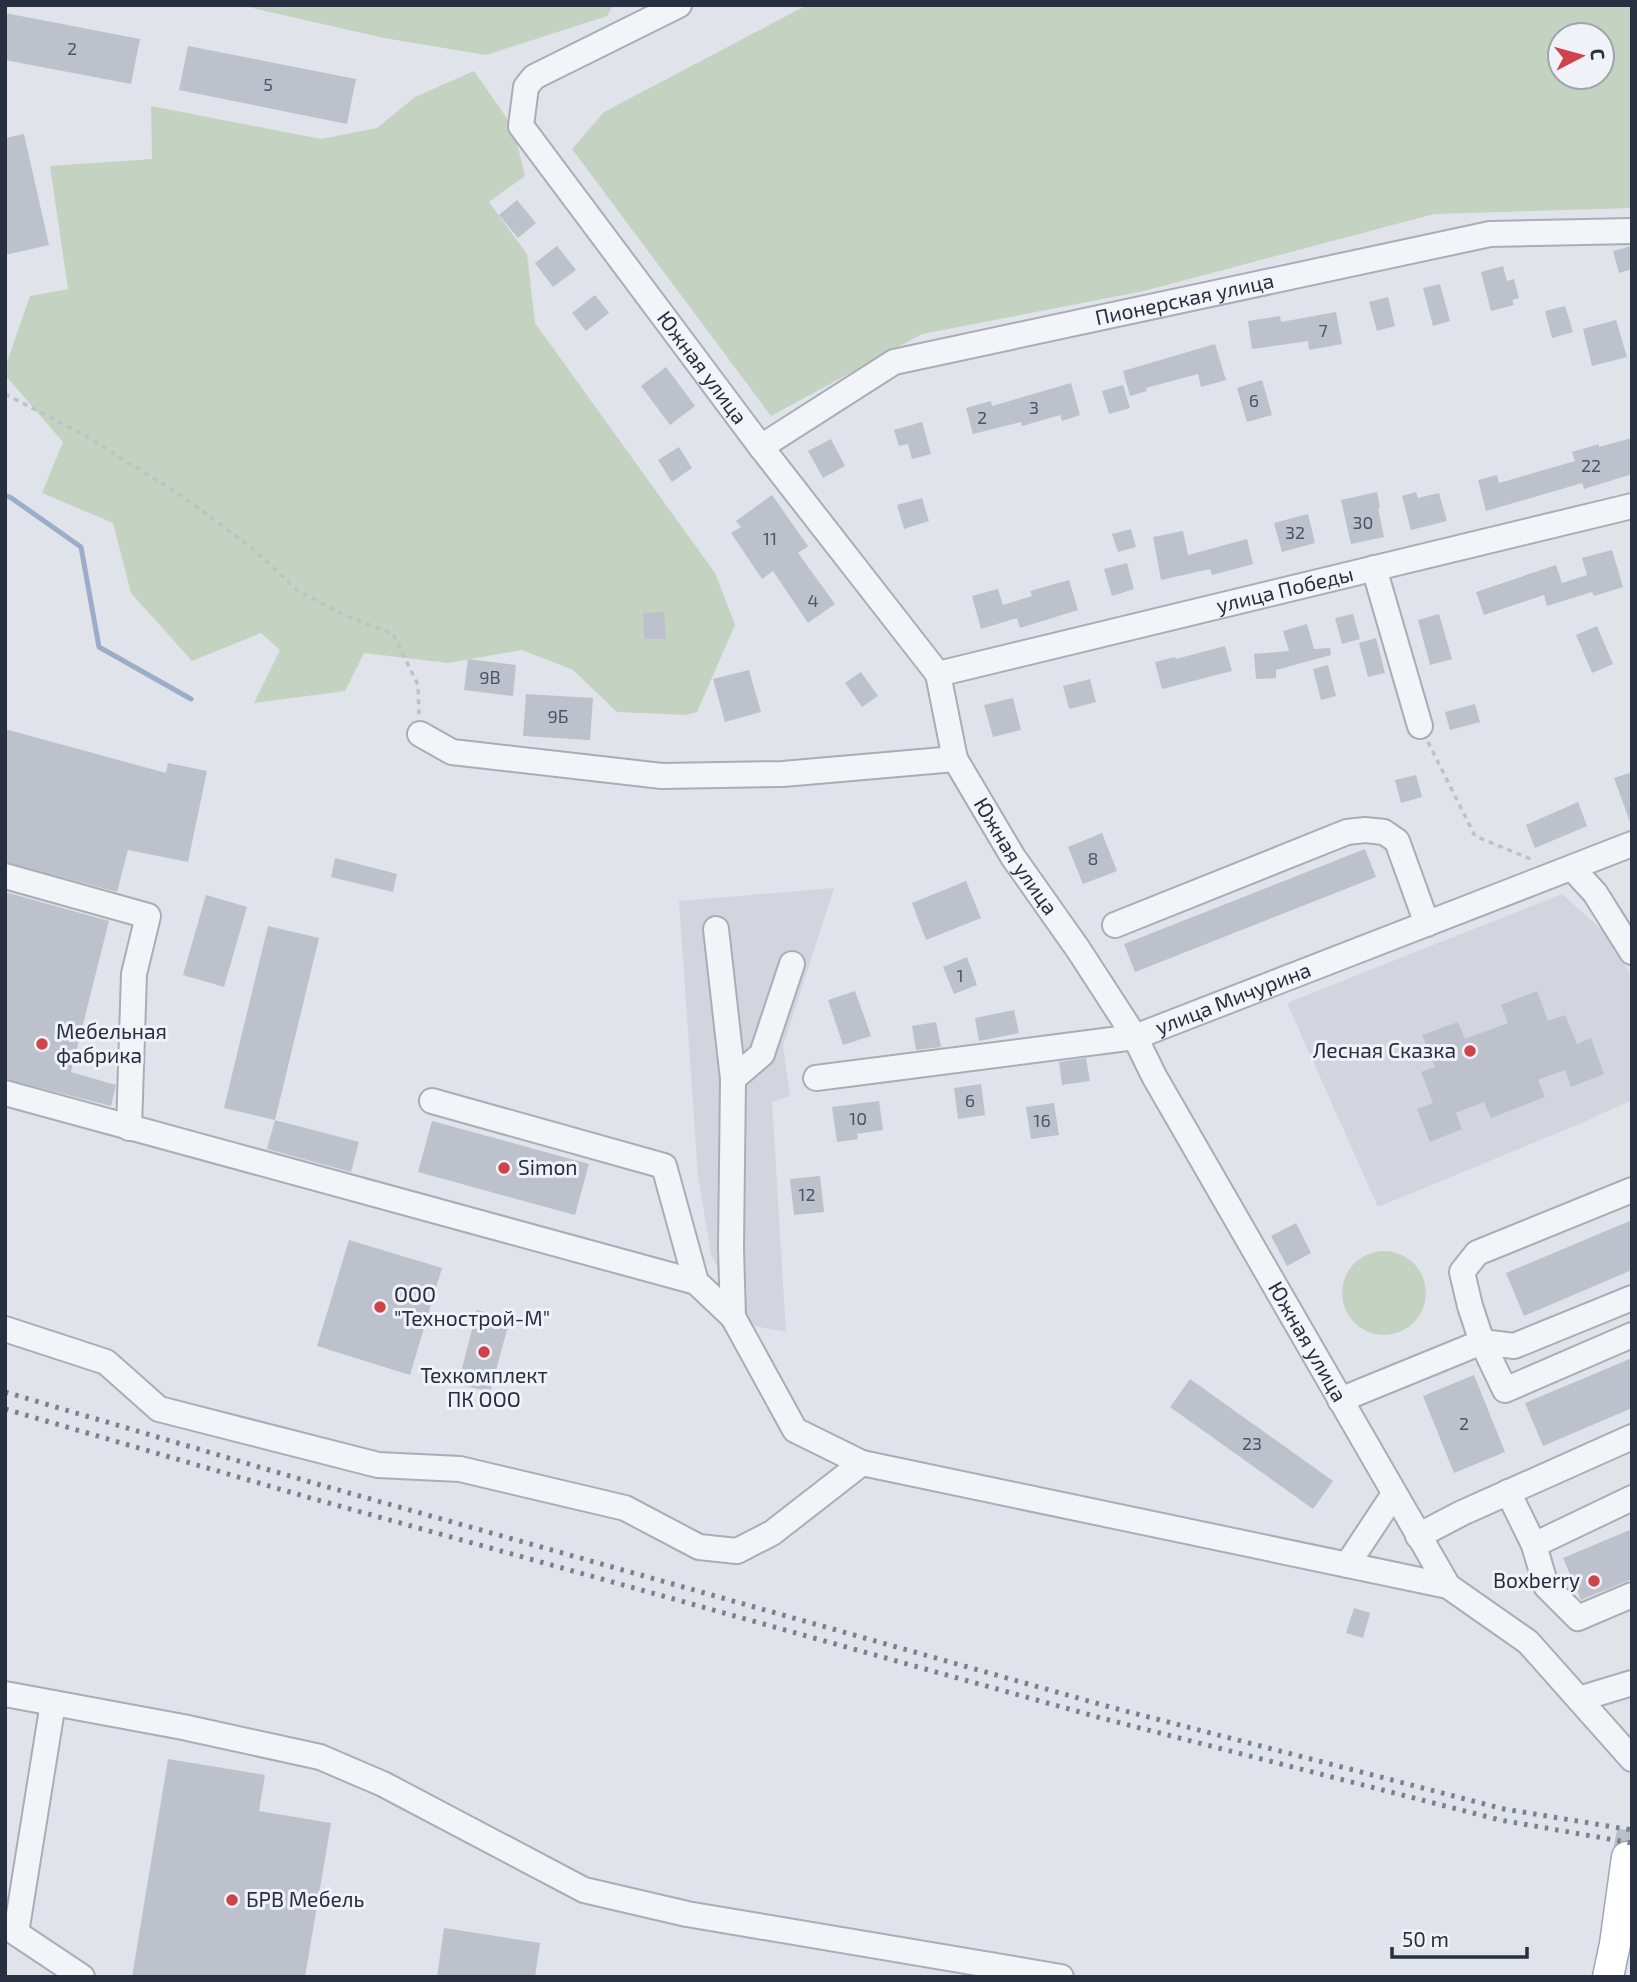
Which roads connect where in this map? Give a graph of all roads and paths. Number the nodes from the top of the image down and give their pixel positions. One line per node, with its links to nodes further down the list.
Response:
1 (679, 5): 4 (street, Южная улица)
2 (1632, 231): 4 (street, Пионерская улица)
3 (5, 394): 9 (path)
4 (761, 447): 7 (street, Южная улица)
5 (1632, 506): 6 (street, улица Победы)
6 (1374, 568): 7 (street, улица Победы); 8 (street)
7 (938, 674): 10 (street, Южная улица)
8 (1420, 726): 12 (path)
9 (420, 734): 10 (street)
10 (955, 759): 19 (street, Южная улица)
11 (1632, 844): 12 (street, улица Мичурина)
12 (1566, 870): 15 (street, улица Мичурина); 17 (street)
13 (5, 876): 24 (street)
14 (1115, 925): 15 (street)
15 (1427, 925): 19 (street, улица Мичурина)
16 (716, 929): 21 (street)
17 (1632, 952)
18 (792, 964): 21 (street)
19 (1135, 1037): 20 (street, улица Мичурина); 32 (street, Южная улица)
20 (816, 1078)
21 (733, 1079): 28 (street)
22 (5, 1093): 24 (street)
23 (432, 1101): 26 (street)
24 (129, 1128): 26 (street)
25 (1632, 1190): 31 (street)
26 (696, 1282): 28 (street)
27 (1632, 1298): 31 (street)
28 (733, 1317): 34 (street)
29 (5, 1329): 34 (street)
30 (1632, 1335): 31 (street)
31 (1482, 1342): 32 (street)
32 (1340, 1400): 36 (street, Южная улица)
33 (1632, 1437): 35 (street)
34 (862, 1463): 40 (street)
35 (1508, 1492): 38 (street); 39 (street)
36 (1394, 1494): 38 (street, Южная улица); 40 (street)
37 (1632, 1498): 39 (street)
38 (1418, 1536): 41 (street, Южная улица)
39 (1534, 1545): 42 (street)
40 (1347, 1565): 41 (street)
41 (1448, 1586): 45 (street, Южная улица)
42 (1632, 1595)
43 (1632, 1683): 45 (street)
44 (5, 1694): 46 (street)
45 (1579, 1699): 47 (street, Южная улица)
46 (53, 1703): 49 (street); 50 (street)
47 (1632, 1759)
48 (1627, 1857): 51 (main road)
49 (82, 1977)
50 (1061, 1977)
51 (1608, 1977)

